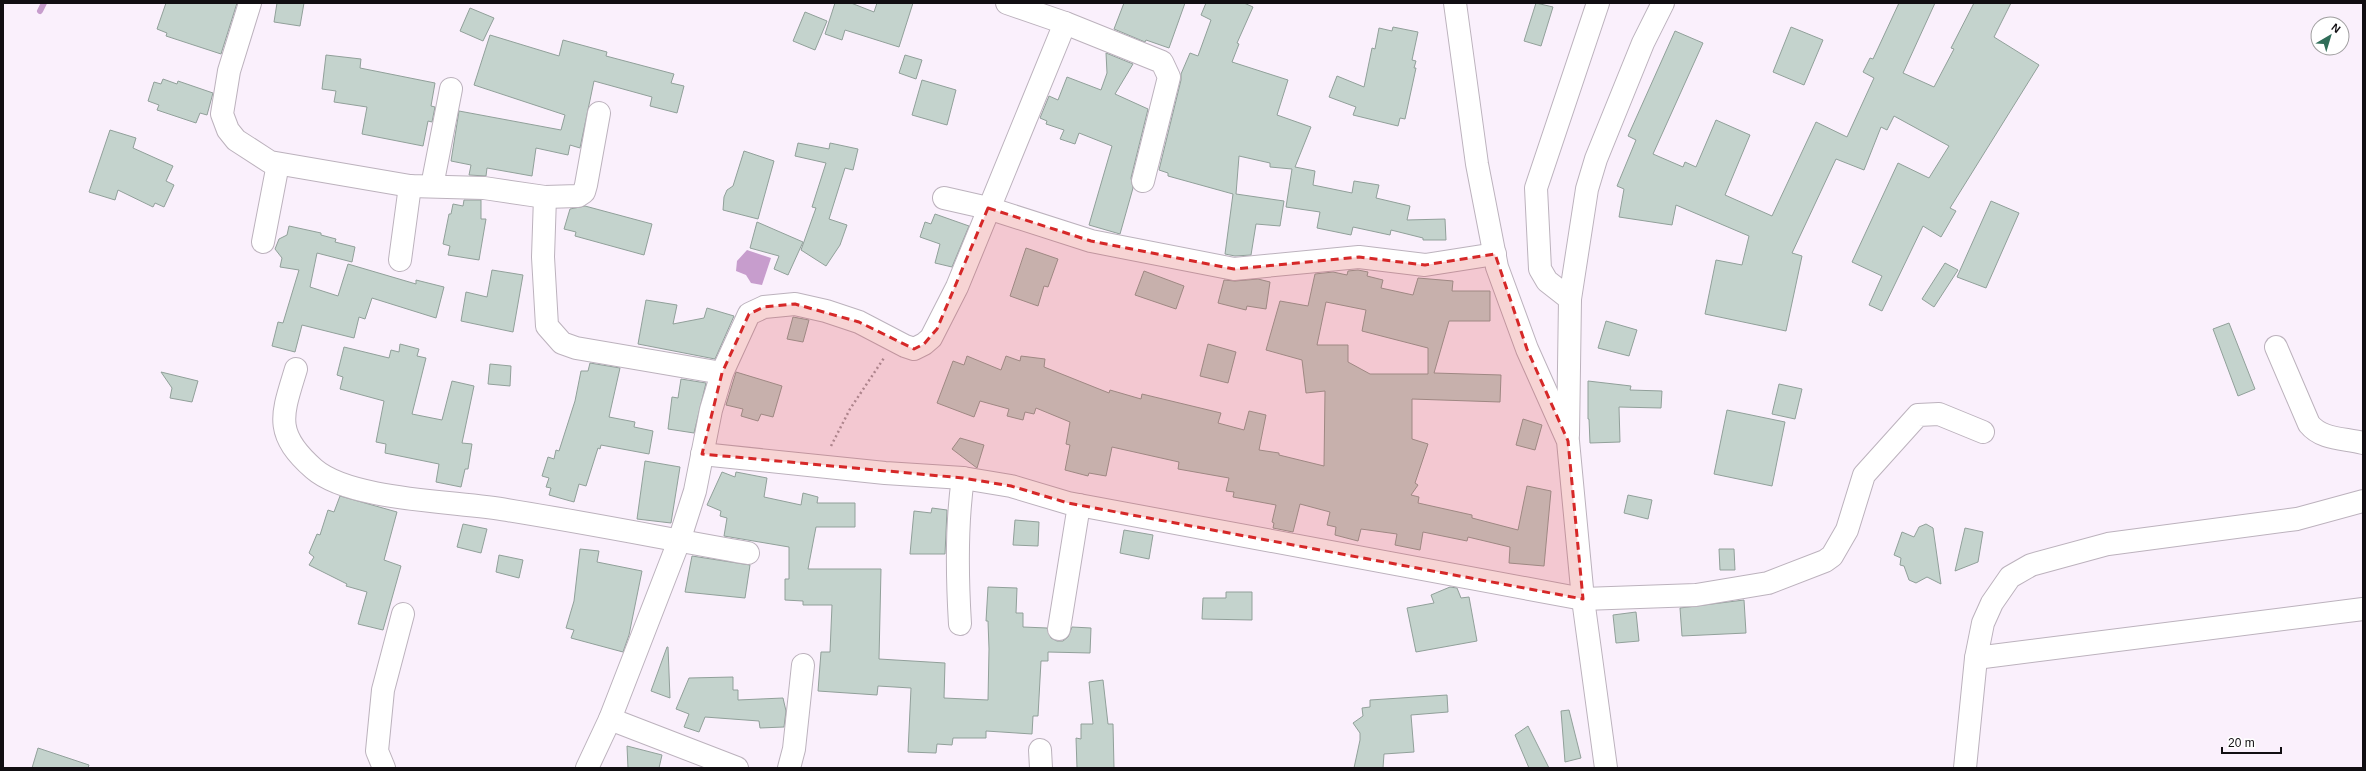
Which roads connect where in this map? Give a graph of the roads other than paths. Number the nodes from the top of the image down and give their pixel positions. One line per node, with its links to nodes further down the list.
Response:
1 (250, 3): 9 (street)
2 (1007, 3): 6 (street)
3 (1454, 3): 17 (street)
4 (1598, 3): 19 (street)
5 (1663, 3): 19 (street)
6 (1065, 23): 10 (street); 15 (street)
7 (451, 89): 12 (street)
8 (599, 113): 13 (street)
9 (278, 164): 11 (street); 16 (street)
10 (1143, 181)
11 (410, 186): 12 (street); 18 (street)
12 (432, 186): 13 (street)
13 (545, 197): 22 (street)
14 (944, 198): 15 (street)
15 (988, 208): 17 (street); 22 (street)
16 (263, 242)
17 (1494, 254): 24 (street)
18 (400, 260)
19 (1570, 299): 24 (street)
20 (2276, 347): 25 (street)
21 (296, 369): 30 (street)
22 (722, 373): 26 (street)
23 (1983, 432): 32 (street)
24 (1568, 441): 32 (street)
25 (2363, 443)
26 (702, 454): 27 (street); 30 (street)
27 (963, 478): 29 (street); 35 (street)
28 (2363, 501): 37 (street)
29 (1079, 505): 32 (street); 36 (street)
30 (678, 541): 31 (street); 39 (street)
31 (748, 553)
32 (1583, 599): 44 (street)
33 (2363, 609): 37 (street)
34 (403, 614): 40 (street)
35 (960, 624)
36 (1059, 629)
37 (1976, 658): 45 (street)
38 (803, 666): 43 (street)
39 (610, 719): 41 (street); 42 (street)
40 (384, 768)
41 (587, 768)
42 (737, 768)
43 (789, 768)
44 (1606, 768)
45 (1965, 768)

